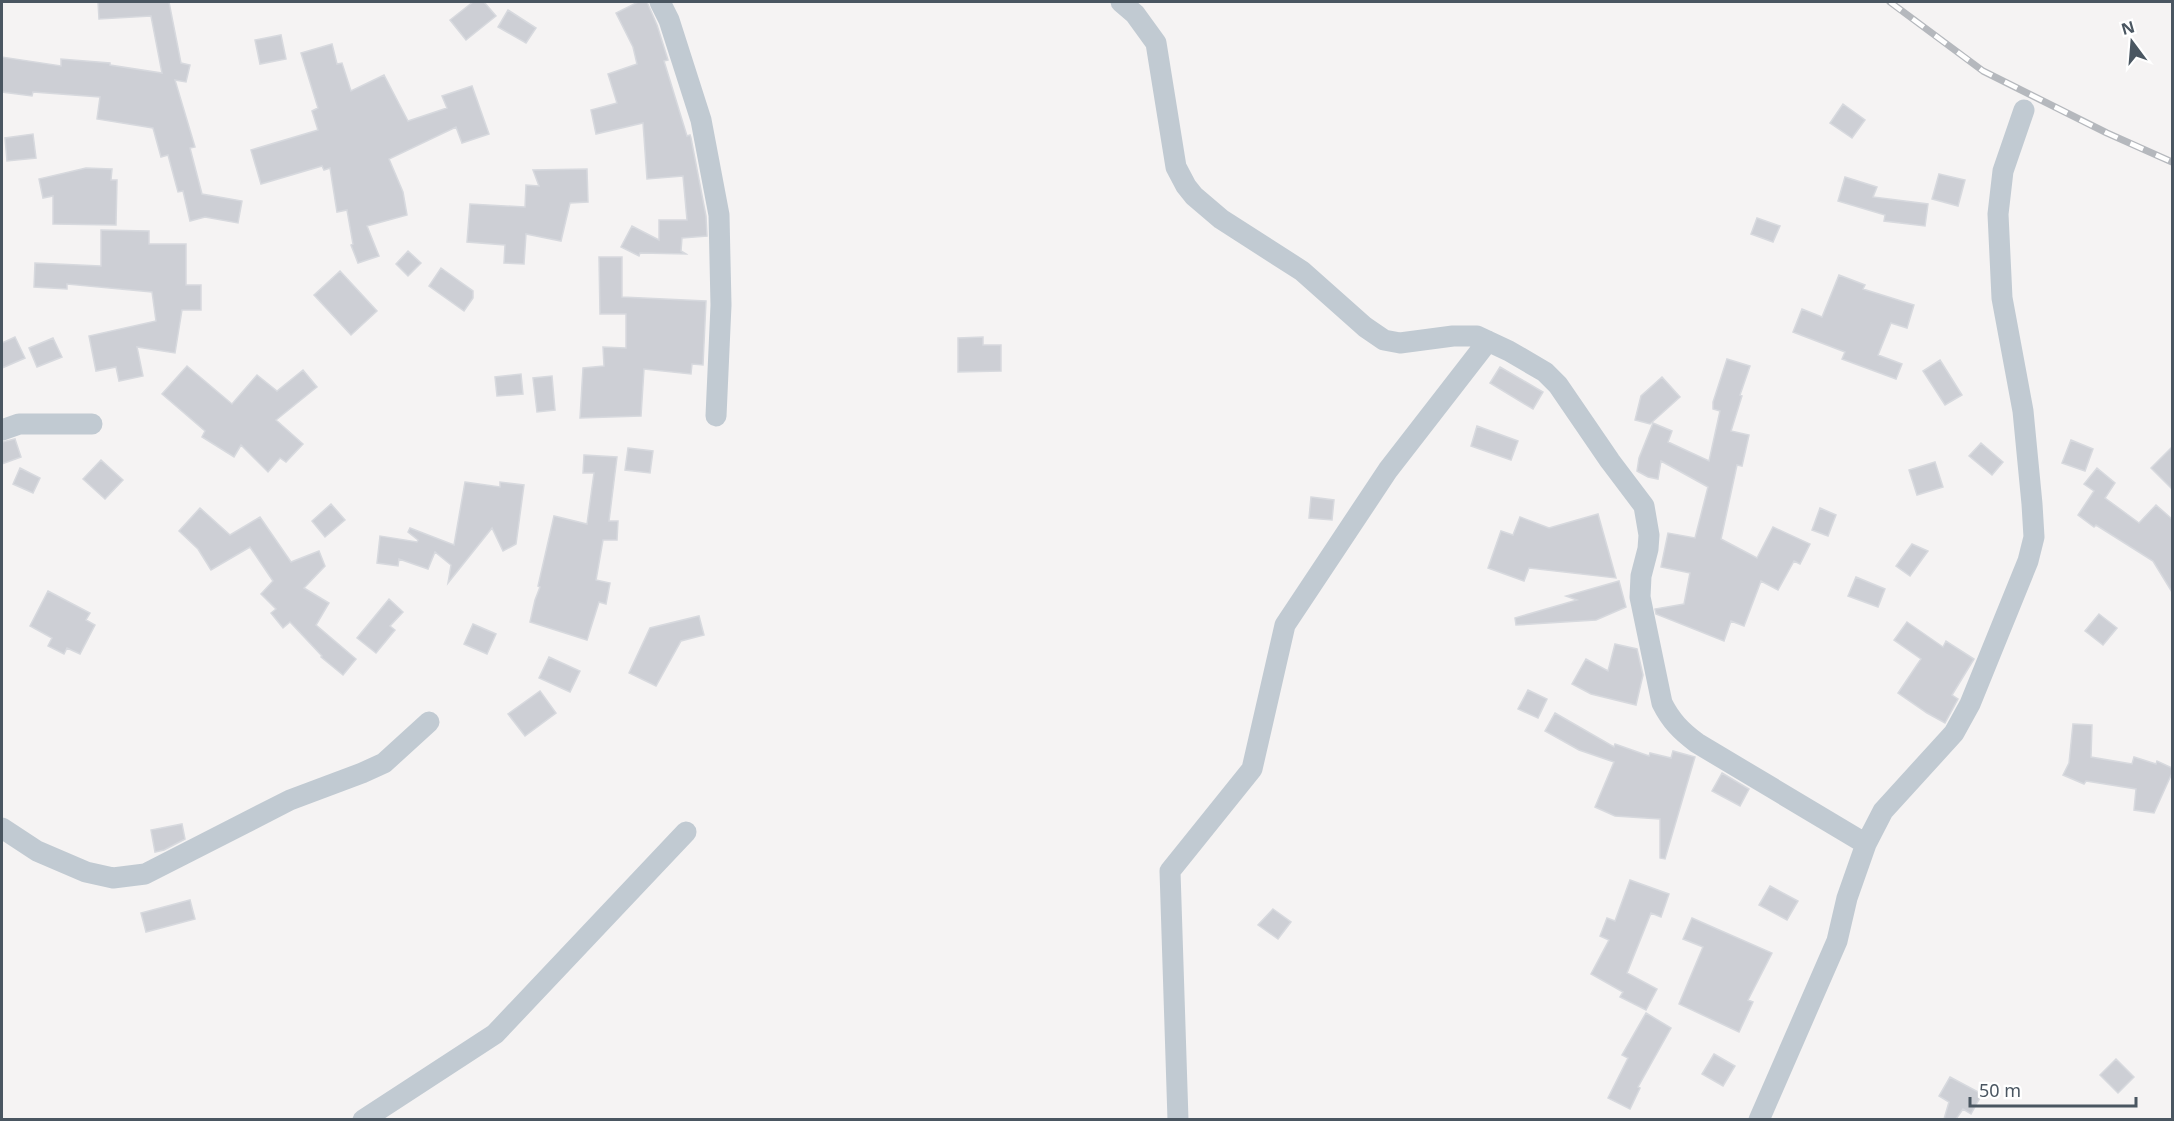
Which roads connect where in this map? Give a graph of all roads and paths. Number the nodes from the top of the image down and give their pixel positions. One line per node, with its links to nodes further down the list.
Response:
1 (660, 2): 5 (street)
2 (1121, 2): 4 (street)
3 (2024, 110): 11 (street)
4 (1488, 341): 11 (street); 13 (street)
5 (716, 416)
6 (92, 424): 7 (street)
7 (2, 430)
8 (429, 722): 9 (street)
9 (2, 828)
10 (686, 832): 12 (street)
11 (1866, 844): 14 (street)
12 (363, 1119)
13 (1178, 1119)
14 (1759, 1119)

